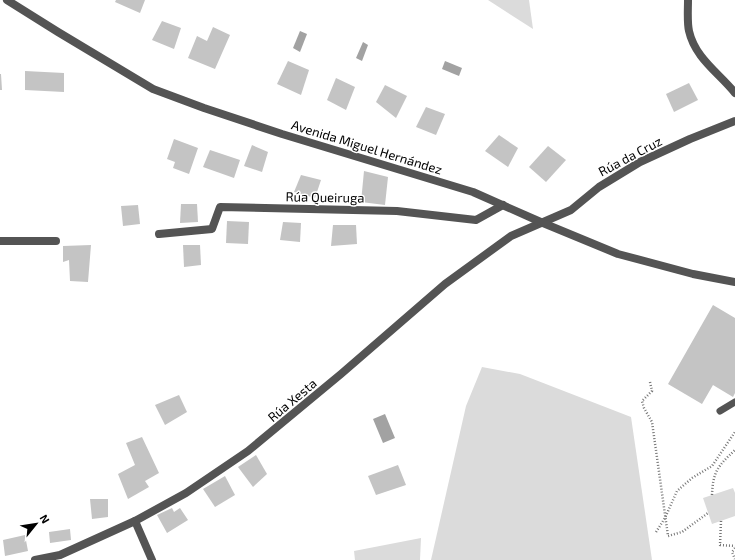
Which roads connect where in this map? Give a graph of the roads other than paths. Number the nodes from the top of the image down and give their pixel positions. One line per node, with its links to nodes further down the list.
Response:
1 (8, 0): 5 (street, Avenida Miguel Hernández)
2 (688, 0): 3 (street)
3 (735, 93)
4 (735, 121): 6 (street, Rúa da Cruz)
5 (503, 205): 6 (street, Avenida Miguel Hernández); 7 (street, Rúa Queiruga)
6 (542, 223): 10 (street, Avenida Miguel Hernández); 13 (street, Rúa Xesta)
7 (159, 234)
8 (0, 241): 9 (street)
9 (56, 241)
10 (735, 282)
11 (735, 402): 12 (lane)
12 (720, 411)
13 (135, 521): 14 (street, Rúa Xesta); 15 (street)
14 (35, 560)
15 (152, 560)

